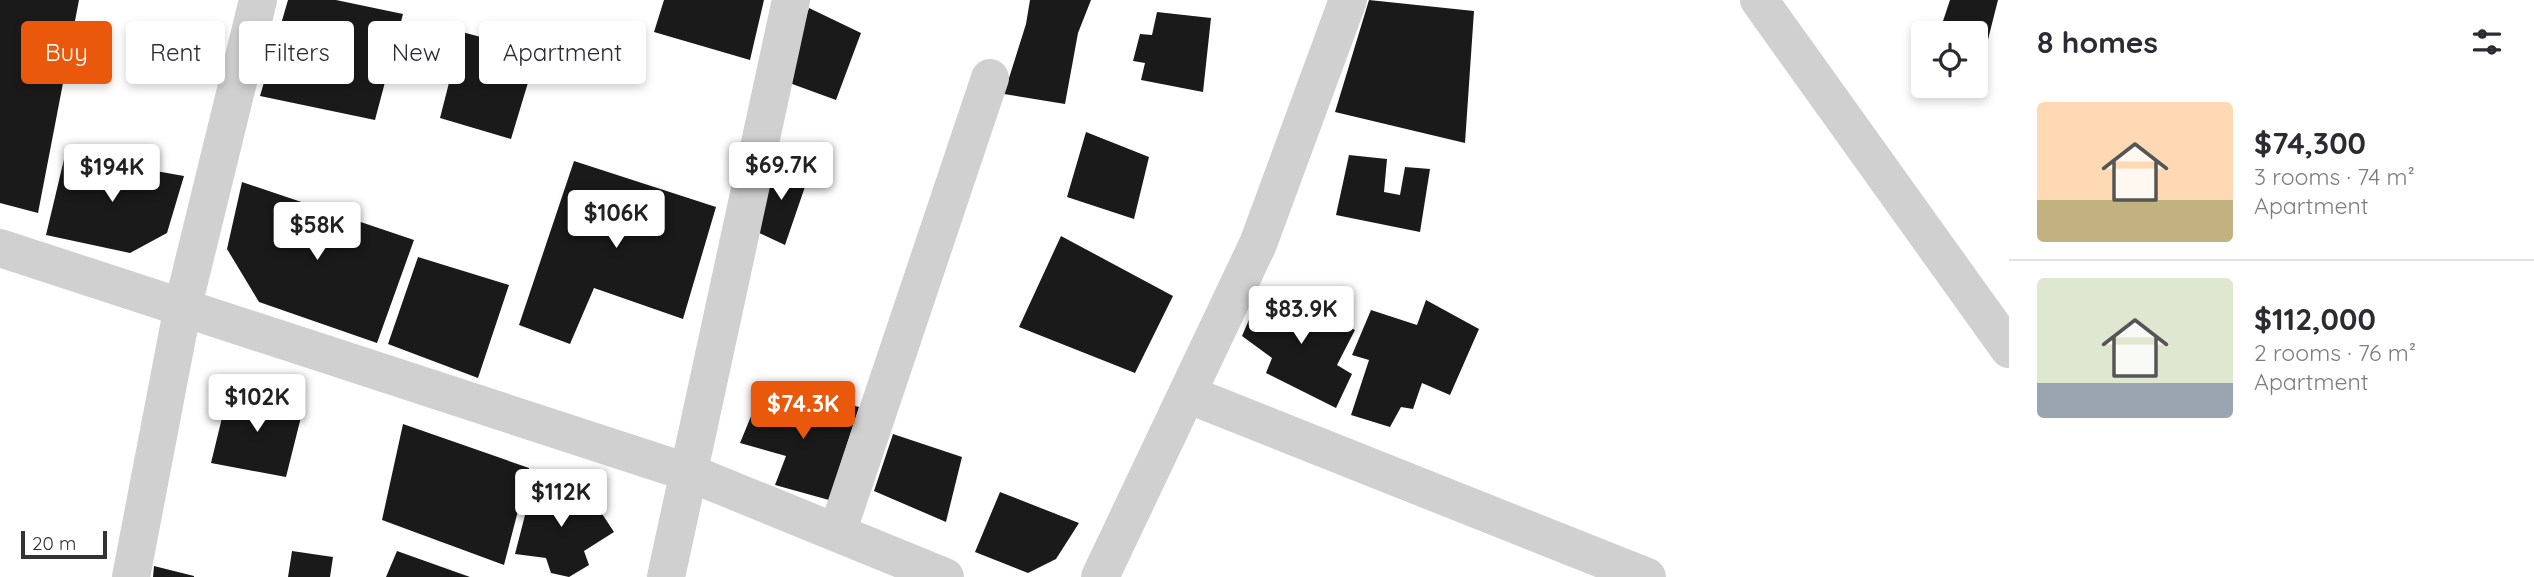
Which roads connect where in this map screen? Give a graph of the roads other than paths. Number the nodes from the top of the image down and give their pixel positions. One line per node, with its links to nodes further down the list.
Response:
1 (258, 0): 7 (street)
2 (791, 0): 10 (street)
3 (1348, 0): 9 (street)
4 (1759, 0): 8 (street)
5 (990, 78): 11 (street)
6 (0, 248): 7 (street)
7 (183, 306): 10 (street); 12 (street)
8 (2009, 349)
9 (1187, 394): 15 (street); 16 (street)
10 (690, 473): 11 (street); 13 (street)
11 (837, 533): 14 (street)
12 (131, 577)
13 (666, 577)
14 (945, 577)
15 (1100, 577)
16 (1647, 577)

